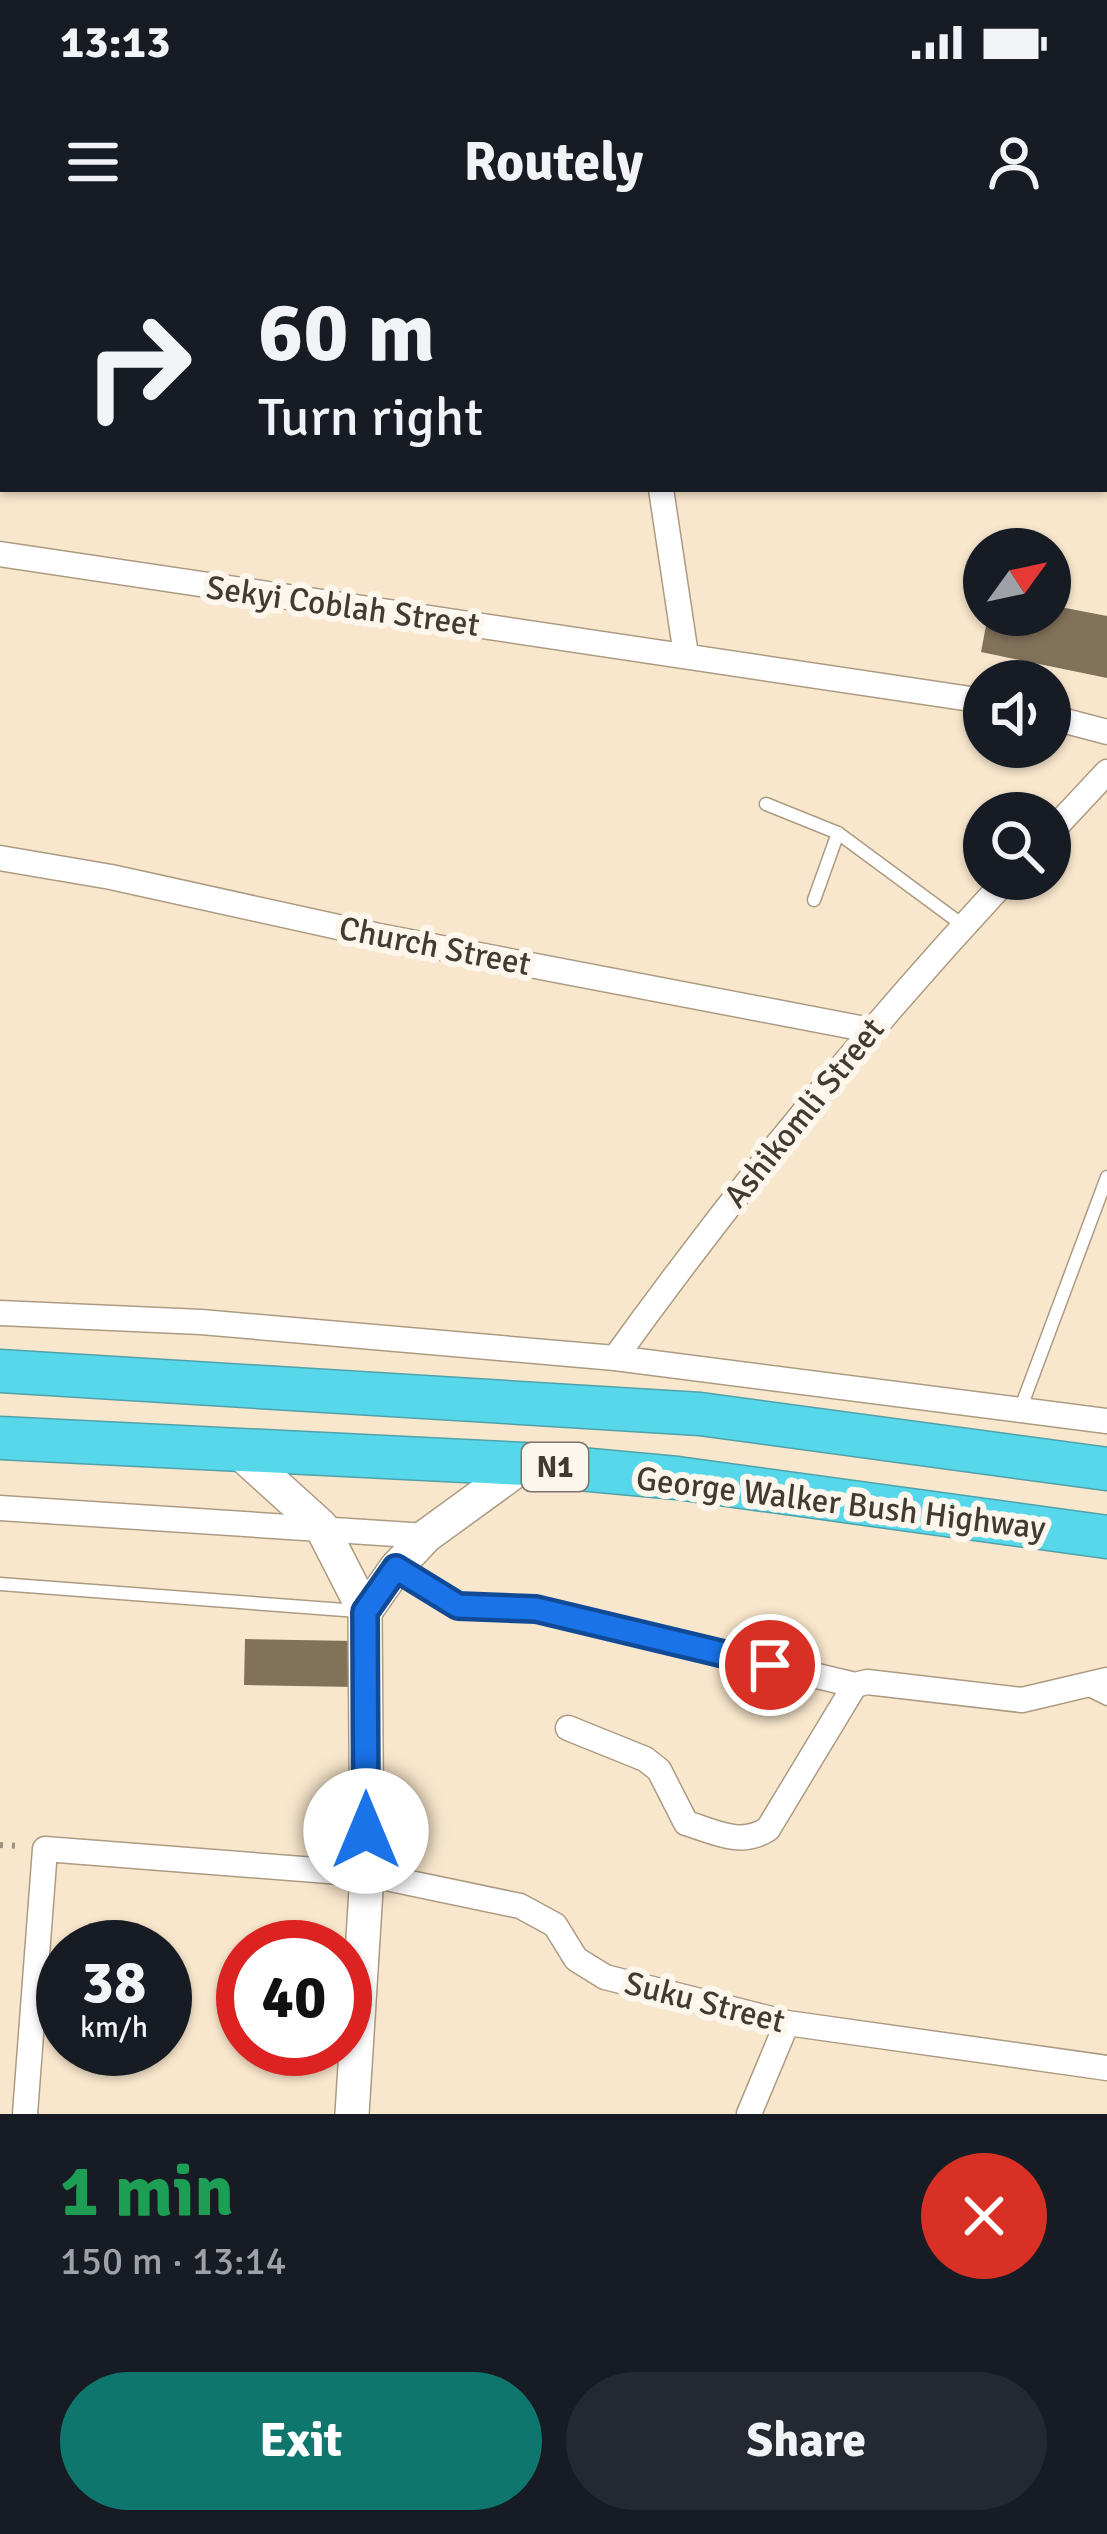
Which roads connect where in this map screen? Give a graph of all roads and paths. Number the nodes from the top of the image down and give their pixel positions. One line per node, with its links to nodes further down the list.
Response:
1 (661, 492): 3 (street)
2 (0, 554): 3 (street, Sekyi Coblah Street)
3 (686, 655): 4 (street, Sekyi Coblah Street)
4 (963, 698)
5 (1071, 723): 6 (street)
6 (1107, 732)
7 (1107, 772): 9 (street)
8 (766, 804): 10 (lane)
9 (1071, 811)
10 (838, 833): 12 (lane); 14 (lane)
11 (0, 858): 15 (street, Church Street)
12 (814, 900)
13 (988, 900): 14 (street, Ashikomli Street)
14 (964, 926): 15 (street, Ashikomli Street)
15 (870, 1030): 18 (street, Ashikomli Street)
16 (1107, 1177): 20 (lane)
17 (0, 1313): 18 (street)
18 (615, 1358): 20 (street)
19 (0, 1371): 25 (highway, George Walker Bush Highway / N1)
20 (1019, 1410): 21 (street)
21 (1107, 1421)
22 (0, 1438): 23 (highway, George Walker Bush Highway / N1)
23 (238, 1451): 24 (highway, George Walker Bush Highway / N1); 27 (street)
24 (525, 1464): 28 (street); 29 (highway, George Walker Bush Highway / N1)
25 (1107, 1468)
26 (0, 1508): 27 (street)
27 (321, 1526): 28 (street); 32 (street)
28 (426, 1536): 30 (street)
29 (1107, 1537)
30 (396, 1568): 32 (street); 34 (street)
31 (0, 1584): 32 (lane)
32 (365, 1612): 37 (street)
33 (1095, 1683): 34 (street); 35 (lane)
34 (855, 1685): 36 (street)
35 (1107, 1699)
36 (568, 1728)
37 (367, 1874): 38 (street, Suku Street); 40 (street, Suku Street); 41 (street)
38 (788, 2023): 39 (street, Suku Street); 42 (street)
39 (1107, 2068)
40 (26, 2114)
41 (352, 2114)
42 (749, 2114)

